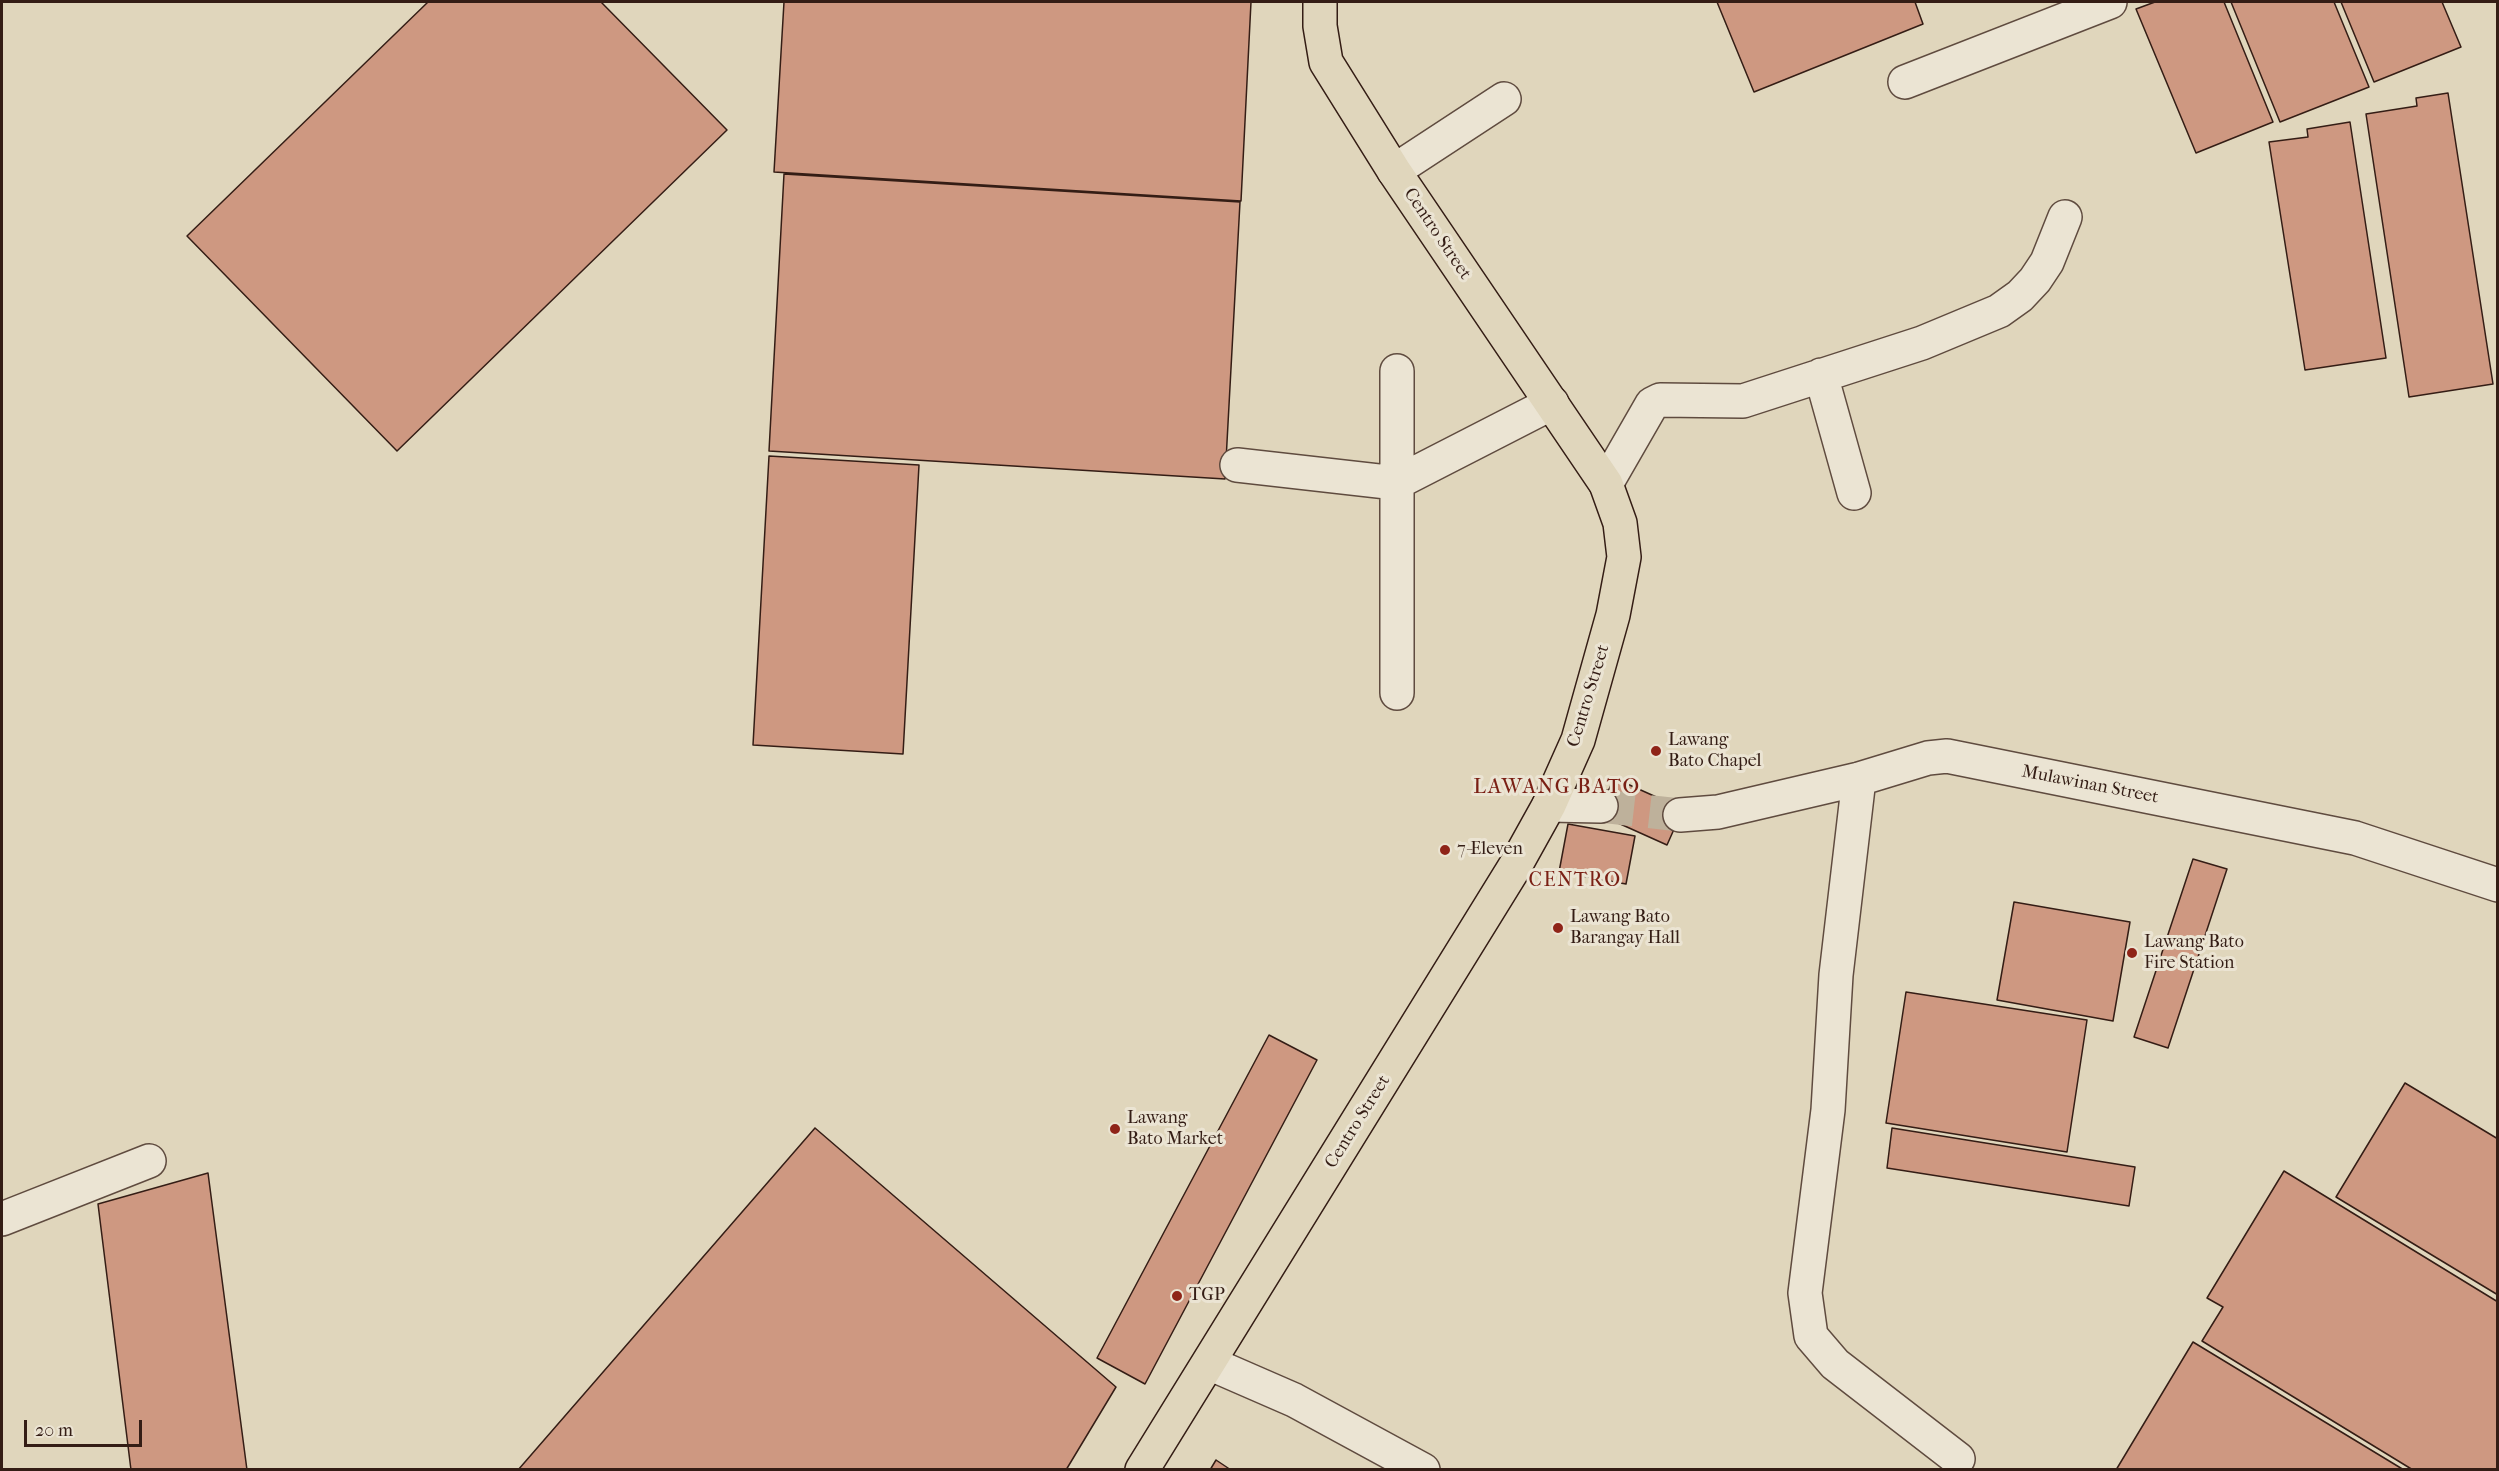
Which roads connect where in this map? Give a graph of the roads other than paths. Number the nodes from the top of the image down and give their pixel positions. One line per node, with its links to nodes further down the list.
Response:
1 (1320, 2): 5 (main road, Centro Street)
2 (2110, 2): 3 (street)
3 (1905, 82)
4 (1504, 99): 5 (street)
5 (1394, 171): 9 (main road, Centro Street)
6 (2065, 217): 8 (street)
7 (1396, 371): 11 (street)
8 (1821, 375): 12 (street); 13 (street)
9 (1552, 403): 11 (street); 12 (main road, Centro Street)
10 (1237, 465): 11 (street)
11 (1396, 483): 14 (street)
12 (1606, 484): 16 (main road, Centro Street)
13 (1854, 493)
14 (1397, 693)
15 (1859, 779): 18 (street, Mulawinan Street); 19 (street, Mulawinan Street); 23 (street)
16 (1549, 805): 17 (street); 22 (main road, Centro Street)
17 (1601, 806)
18 (1680, 815)
19 (2492, 874)
20 (149, 1161): 21 (street)
21 (2, 1219)
22 (1209, 1362): 24 (main road, Centro Street); 25 (street)
23 (1958, 1459)
24 (1142, 1470)
25 (1423, 1470)

